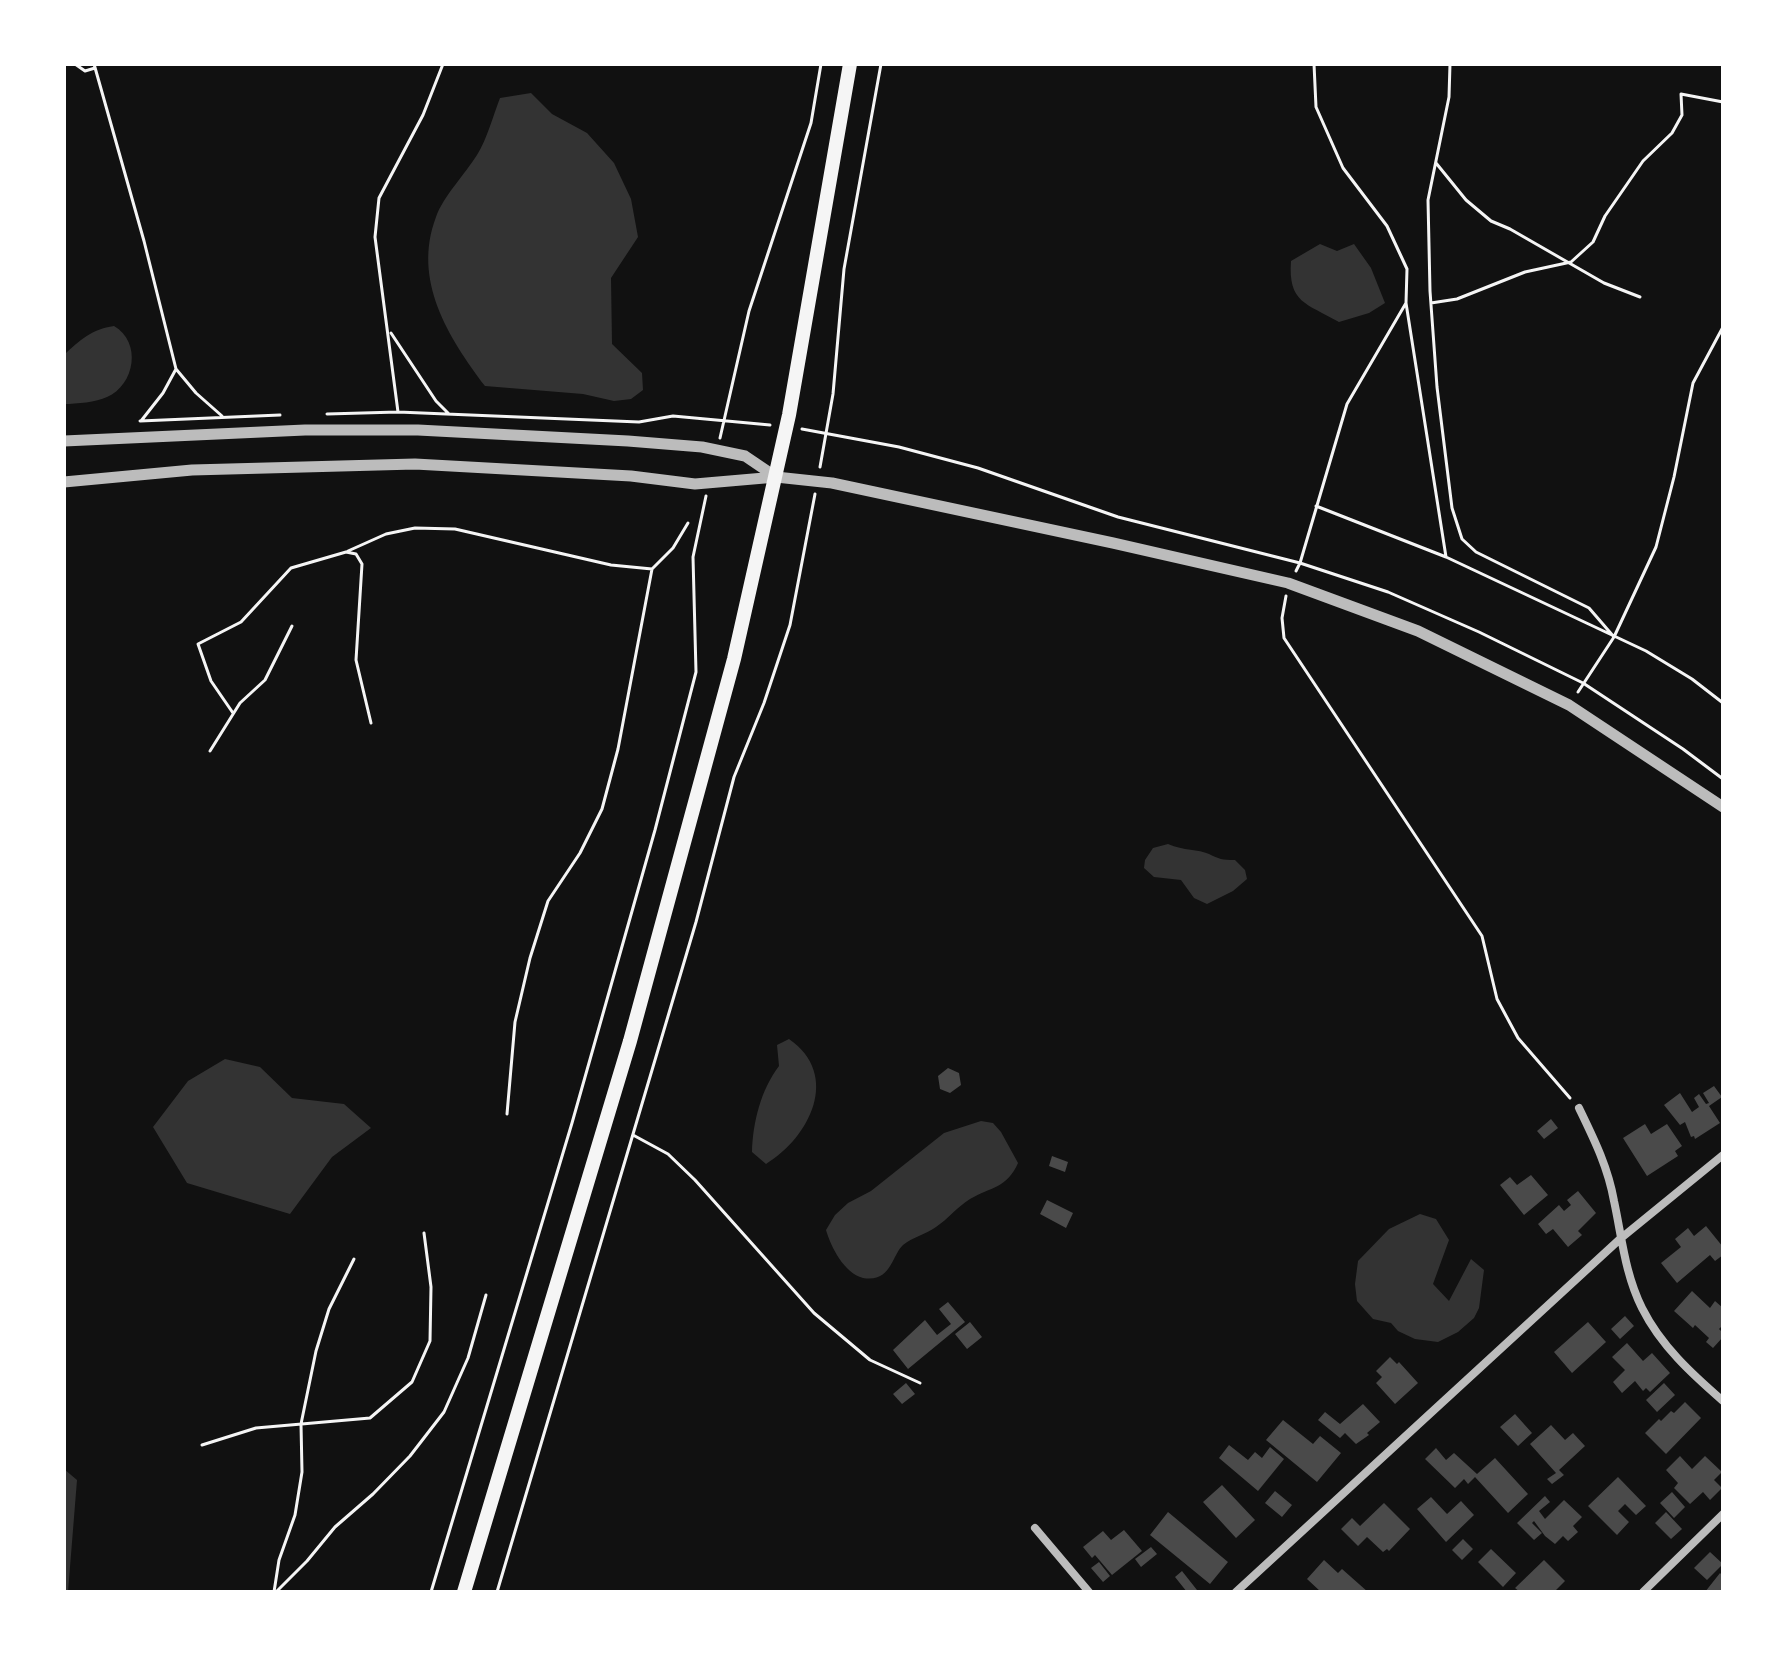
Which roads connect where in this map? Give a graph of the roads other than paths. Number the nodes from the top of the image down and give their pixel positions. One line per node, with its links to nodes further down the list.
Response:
1 (850, 64): 3 (main road)
2 (64, 441): 3 (street)
3 (776, 477): 4 (street); 5 (street); 12 (main road)
4 (64, 482)
5 (1723, 807)
6 (1579, 1108): 8 (street)
7 (1723, 1155): 8 (street)
8 (1620, 1239): 9 (street); 14 (street)
9 (1723, 1401)
10 (1723, 1514): 15 (street)
11 (1035, 1528): 13 (street)
12 (464, 1592)
13 (1089, 1592)
14 (1236, 1592)
15 (1643, 1592)

